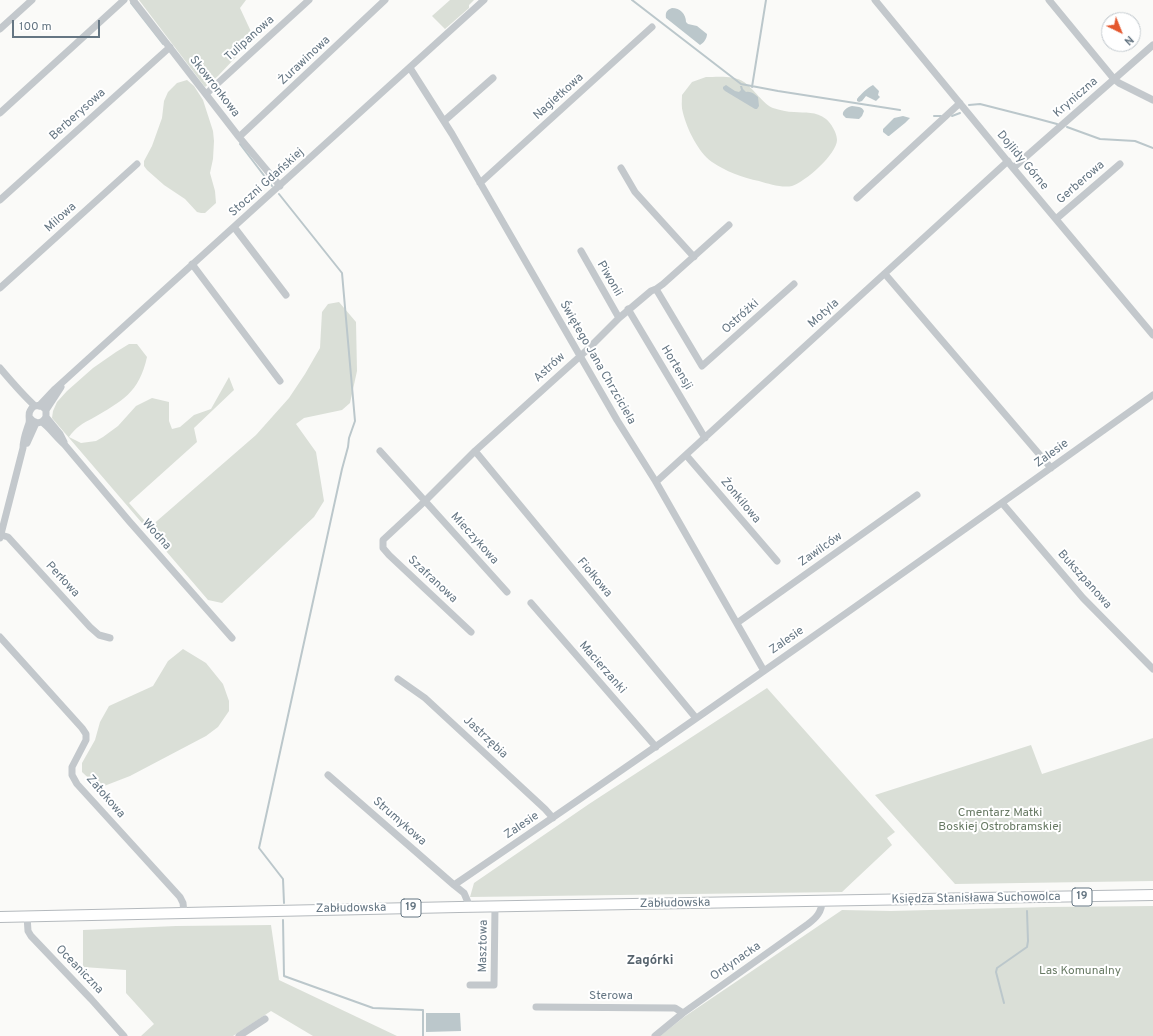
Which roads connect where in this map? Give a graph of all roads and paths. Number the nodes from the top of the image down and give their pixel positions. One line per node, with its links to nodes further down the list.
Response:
1 (32, 0): 10 (street)
2 (124, 0): 19 (street)
3 (133, 0): 12 (street, Skowronkowa)
4 (309, 0): 16 (street, Tulipanowa)
5 (386, 0): 21 (street, Żurawinowa)
6 (484, 0): 13 (street, Stoczni Gdańskiej)
7 (875, 0): 18 (street, Dojlidy Górne)
8 (1049, 0): 15 (street)
9 (652, 27): 27 (street, Nagietkowa)
10 (0, 29)
11 (1153, 45): 15 (street, Kryniczna)
12 (170, 47): 16 (street, Skowronkowa); 30 (street, Berberysowa)
13 (410, 68): 20 (street, Świętego Jana Chrzciciela); 28 (street, Stoczni Gdańskiej)
14 (493, 78): 20 (street)
15 (1114, 79): 17 (street); 26 (street, Kryniczna)
16 (206, 94): 21 (street, Skowronkowa)
17 (1153, 100)
18 (960, 103): 22 (street, Dojlidy Górne); 29 (street)
19 (0, 113)
20 (444, 121): 27 (street, Świętego Jana Chrzciciela)
21 (239, 137): 28 (street, Skowronkowa)
22 (1008, 161): 26 (street, Dojlidy Górne); 37 (street, Motyla)
23 (137, 164): 39 (street, Milowa)
24 (1120, 164): 31 (street, Gerberowa)
25 (621, 168): 35 (street)
26 (1013, 168): 31 (street, Dojlidy Górne)
27 (480, 183): 45 (street, Świętego Jana Chrzciciela)
28 (280, 186): 33 (street, Stoczni Gdańskiej)
29 (857, 198)
30 (0, 200)
31 (1056, 219): 44 (street, Dojlidy Górne)
32 (729, 225): 35 (street, Astrów)
33 (234, 227): 36 (street, Stoczni Gdańskiej); 41 (street)
34 (581, 252): 43 (street, Piwonii)
35 (694, 257): 40 (street, Astrów)
36 (192, 264): 47 (street); 48 (street, Stoczni Gdańskiej)
37 (885, 274): 52 (street, Motyla); 57 (street)
38 (794, 284): 40 (street, Ostróżki)
39 (0, 288)
40 (656, 289): 42 (street, Astrów)
41 (286, 295)
42 (628, 309): 43 (street, Astrów); 52 (street, Hortensji)
43 (619, 318): 45 (street, Astrów)
44 (1153, 335)
45 (580, 356): 55 (street, Astrów); 58 (street, Świętego Jana Chrzciciela)
46 (0, 368): 50 (street)
47 (280, 381)
48 (64, 382): 50 (street, Stoczni Gdańskiej); 51 (street, Stoczni Gdańskiej)
49 (1153, 395): 57 (street, Zalesie)
50 (34, 410): 51 (street); 51 (street); 53 (street, Stoczni Gdańskiej)
51 (43, 418): 53 (street, Stoczni Gdańskiej); 73 (street, Wodna)
52 (705, 438): 56 (street, Motyla)
53 (23, 448): 63 (street, Stoczni Gdańskiej)
54 (380, 451): 60 (street, Mieczykowa)
55 (475, 451): 60 (street, Astrów); 77 (street, Fiołkowa)
56 (686, 455): 58 (street, Motyla); 66 (street, Żonkilowa)
57 (1051, 468): 61 (street, Zalesie)
58 (656, 482): 69 (street, Świętego Jana Chrzciciela)
59 (917, 495): 69 (street, Zawilców)
60 (425, 501): 65 (street, Astrów); 67 (street, Mieczykowa)
61 (1002, 503): 74 (street, Bukszpanowa); 75 (street, Zalesie)
62 (0, 506): 63 (street)
63 (7, 513): 64 (street, Stoczni Gdańskiej)
64 (0, 536): 72 (street, Perłowa)
65 (382, 540): 70 (street, Szafranowa)
66 (777, 561)
67 (507, 592)
68 (531, 603): 78 (street, Macierzanki)
69 (737, 623): 75 (street, Świętego Jana Chrzciciela)
70 (471, 632)
71 (0, 637): 86 (street, Zatokowa)
72 (110, 638)
73 (232, 638)
74 (1153, 669)
75 (764, 671): 77 (street, Zalesie)
76 (398, 679): 80 (street, Jastrzębia)
77 (696, 718): 78 (street, Zalesie)
78 (656, 747): 80 (street, Zalesie)
79 (328, 775): 81 (street, Strumykowa)
80 (553, 818): 81 (street, Zalesie)
81 (454, 885): 84 (street)
82 (1153, 895): 83 (highway, Księdza Stanisława Suchowolca / 19)
83 (822, 901): 85 (highway, Zabłudowska / 19); 91 (street, Ordynacka)
84 (470, 907): 85 (highway, Zabłudowska / 19); 86 (highway, Zabłudowska / 19)
85 (495, 908): 89 (street, Masztowa)
86 (184, 913): 88 (highway, Zabłudowska / 19)
87 (0, 916): 88 (highway, Zabłudowska / 19)
88 (27, 916): 93 (street, Oceaniczna)
89 (470, 985)
90 (536, 1007): 91 (street, Sterowa)
91 (683, 1013): 95 (street, Ordynacka)
92 (265, 1019): 94 (street)
93 (124, 1036)
94 (239, 1036)
95 (655, 1036)

